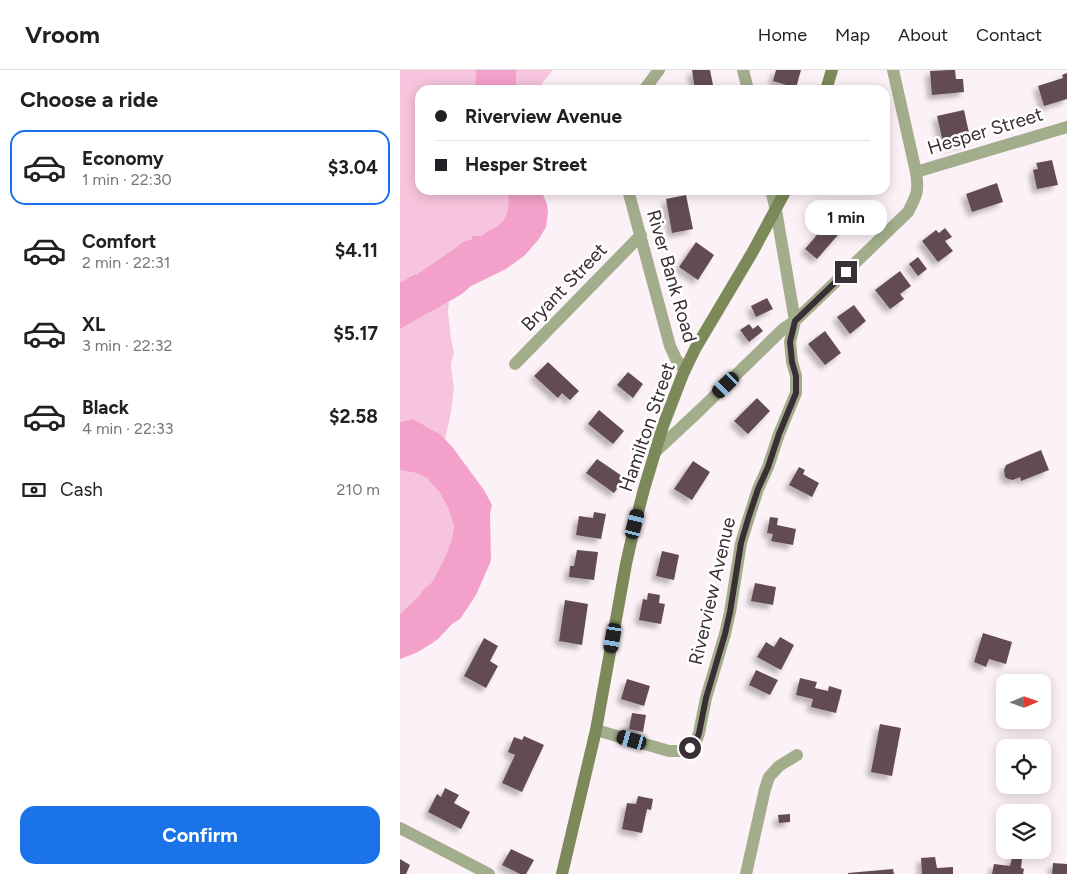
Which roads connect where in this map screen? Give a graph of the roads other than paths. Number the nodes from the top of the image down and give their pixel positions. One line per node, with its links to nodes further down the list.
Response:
1 (659, 70): 5 (street)
2 (743, 70): 6 (street)
3 (832, 70): 7 (main road)
4 (893, 70): 9 (street)
5 (648, 85)
6 (747, 85)
7 (828, 85)
8 (1067, 127): 9 (street, Hesper Street)
9 (916, 172): 15 (street, Hesper Street)
10 (629, 195): 14 (street, River Bank Road)
11 (772, 195): 13 (street)
12 (784, 195): 13 (main road, Hamilton Street)
13 (776, 210): 15 (street); 17 (main road, Hamilton Street)
14 (640, 235): 16 (street, Bryant Street); 17 (street, River Bank Road)
15 (795, 321): 18 (street, Hesper Street); 19 (street, Riverview Avenue)
16 (515, 364)
17 (685, 370): 18 (main road, Hamilton Street)
18 (655, 452): 19 (main road, Hamilton Street)
19 (596, 730): 23 (main road, Hamilton Street)
20 (797, 755): 24 (street)
21 (400, 828): 22 (street)
22 (489, 874)
23 (562, 874)
24 (746, 874)

